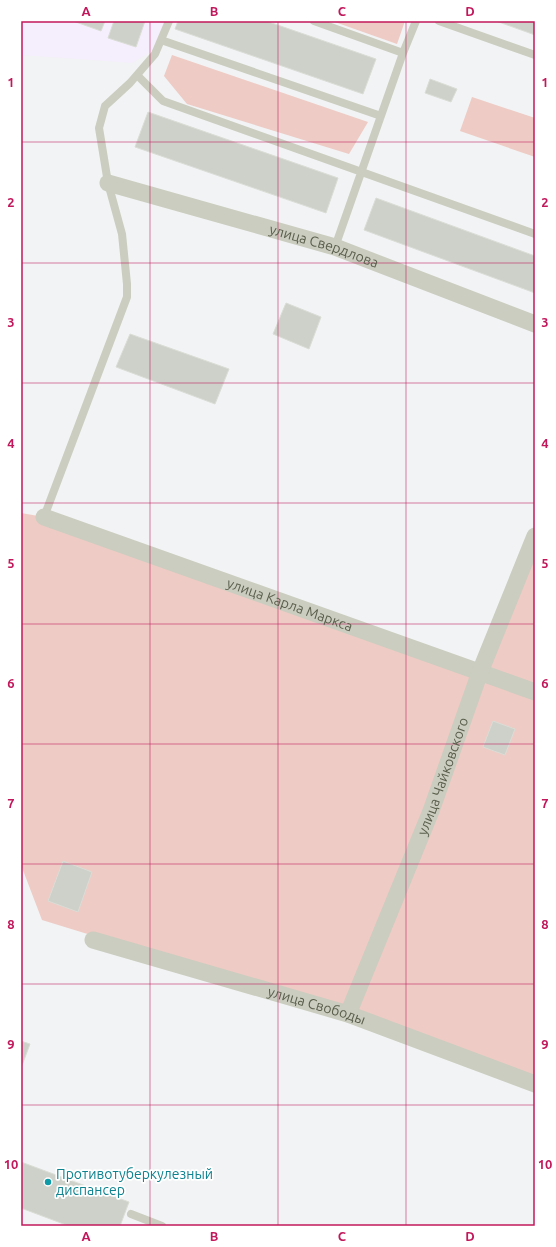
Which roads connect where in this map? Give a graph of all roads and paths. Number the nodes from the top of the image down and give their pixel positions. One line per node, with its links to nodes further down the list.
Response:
1 (169, 21): 5 (lane)
2 (314, 21): 6 (lane)
3 (416, 21): 6 (lane)
4 (438, 21): 7 (lane)
5 (161, 40): 8 (lane); 9 (lane)
6 (403, 53): 9 (lane)
7 (535, 55)
8 (137, 75): 10 (lane); 11 (lane)
9 (381, 116): 10 (lane)
10 (361, 171): 12 (lane); 13 (lane)
11 (108, 183): 13 (street, улица Свердлова); 15 (lane)
12 (535, 234)
13 (335, 247): 14 (street, улица Свердлова)
14 (535, 324)
15 (44, 517): 17 (street, улица Карла Маркса)
16 (535, 536): 17 (street, улица Чайковского)
17 (480, 672): 18 (street, улица Карла Маркса); 20 (street, улица Чайковского)
18 (535, 692)
19 (93, 940): 20 (street, улица Свободы)
20 (348, 1014): 21 (street, улица Свободы)
21 (535, 1084)
22 (131, 1214): 23 (lane)
23 (162, 1226)

